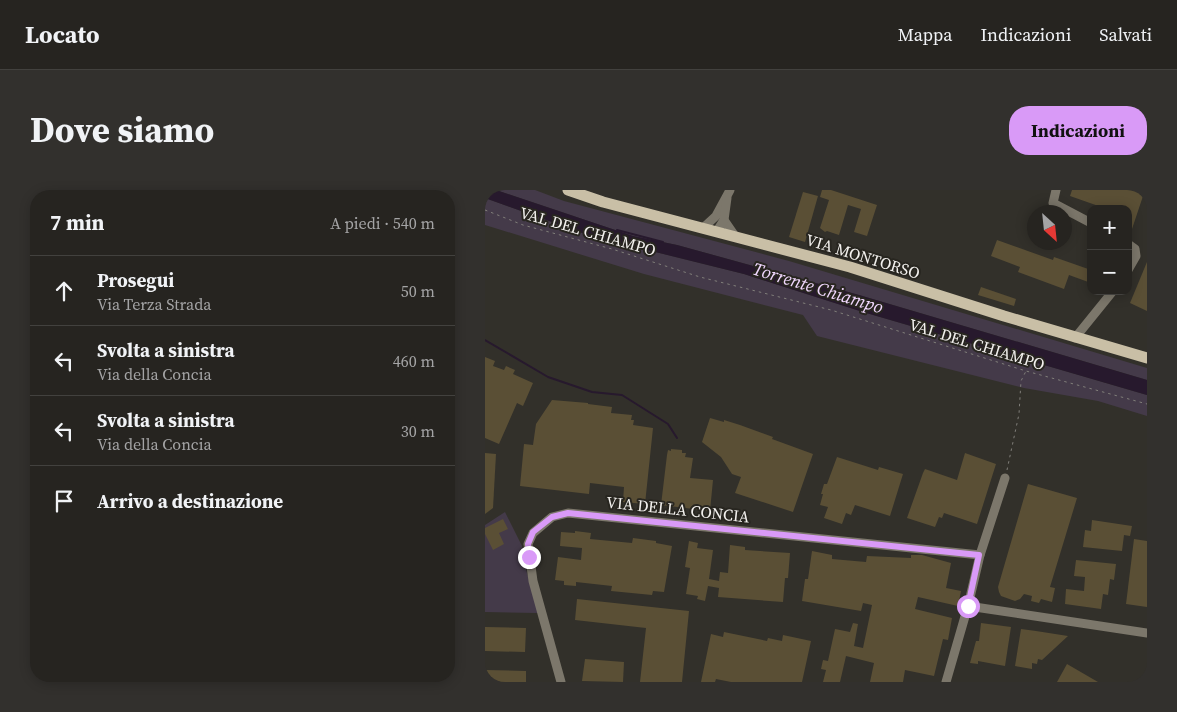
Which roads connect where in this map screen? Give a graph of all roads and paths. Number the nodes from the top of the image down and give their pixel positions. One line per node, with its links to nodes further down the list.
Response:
1 (568, 190): 7 (main road, VIA MONTORSO)
2 (1056, 190): 6 (street)
3 (728, 194): 5 (street)
4 (485, 210): 15 (path, VAL DEL CHIAMPO)
5 (720, 218): 7 (street); 8 (street); 9 (street)
6 (1087, 221)
7 (703, 228): 8 (main road, VIA MONTORSO)
8 (717, 231): 9 (main road, VIA MONTORSO)
9 (735, 236): 13 (main road, VIA MONTORSO)
10 (1132, 247): 11 (street)
11 (1132, 263)
12 (1110, 295): 13 (street)
13 (1075, 338): 14 (main road, VIA MONTORSO)
14 (1147, 358)
15 (1026, 371): 16 (path, VAL DEL CHIAMPO); 17 (path)
16 (1147, 404)
17 (1005, 478): 18 (street)
18 (979, 555): 19 (street); 21 (street, VIA DELLA CONCIA)
19 (968, 606): 20 (street); 22 (street)
20 (1147, 632)
21 (561, 682)
22 (946, 682)

